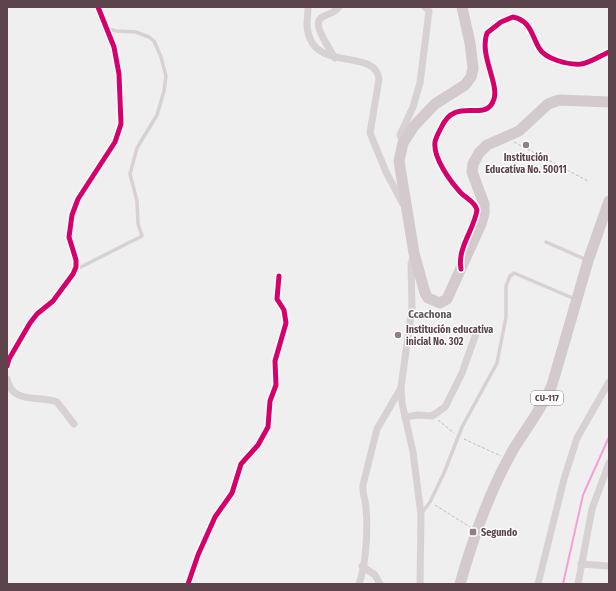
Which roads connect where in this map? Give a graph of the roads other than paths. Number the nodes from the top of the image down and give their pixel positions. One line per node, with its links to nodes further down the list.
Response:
1 (98, 7): 6 (street)
2 (308, 7): 8 (street)
3 (339, 7): 8 (street)
4 (462, 7): 10 (main road)
5 (428, 8): 10 (street)
6 (108, 29): 17 (street); 17 (lane)
7 (609, 52): 16 (street)
8 (335, 58): 12 (street)
9 (609, 102): 16 (main road)
10 (403, 143): 12 (main road)
11 (609, 201): 15 (main road, CU-117)
12 (409, 215): 14 (main road)
13 (546, 242): 15 (lane)
14 (414, 252): 16 (main road); 24 (street)
15 (588, 261): 19 (main road, CU-117)
16 (461, 268)
17 (74, 271): 21 (street)
18 (279, 276): 32 (street)
19 (577, 300): 28 (lane); 36 (main road, CU-117)
20 (478, 328): 25 (street)
21 (7, 366)
22 (7, 379): 26 (street)
23 (609, 382): 37 (street)
24 (401, 387): 25 (street); 30 (street)
25 (405, 417): 28 (street)
26 (74, 424)
27 (609, 462): 29 (street)
28 (421, 515): 35 (street)
29 (581, 564): 31 (street); 38 (street)
30 (362, 566): 33 (street); 34 (street)
31 (608, 566)
32 (188, 584)
33 (359, 584)
34 (380, 584)
35 (420, 584)
36 (460, 584)
37 (538, 584)
38 (578, 584)

